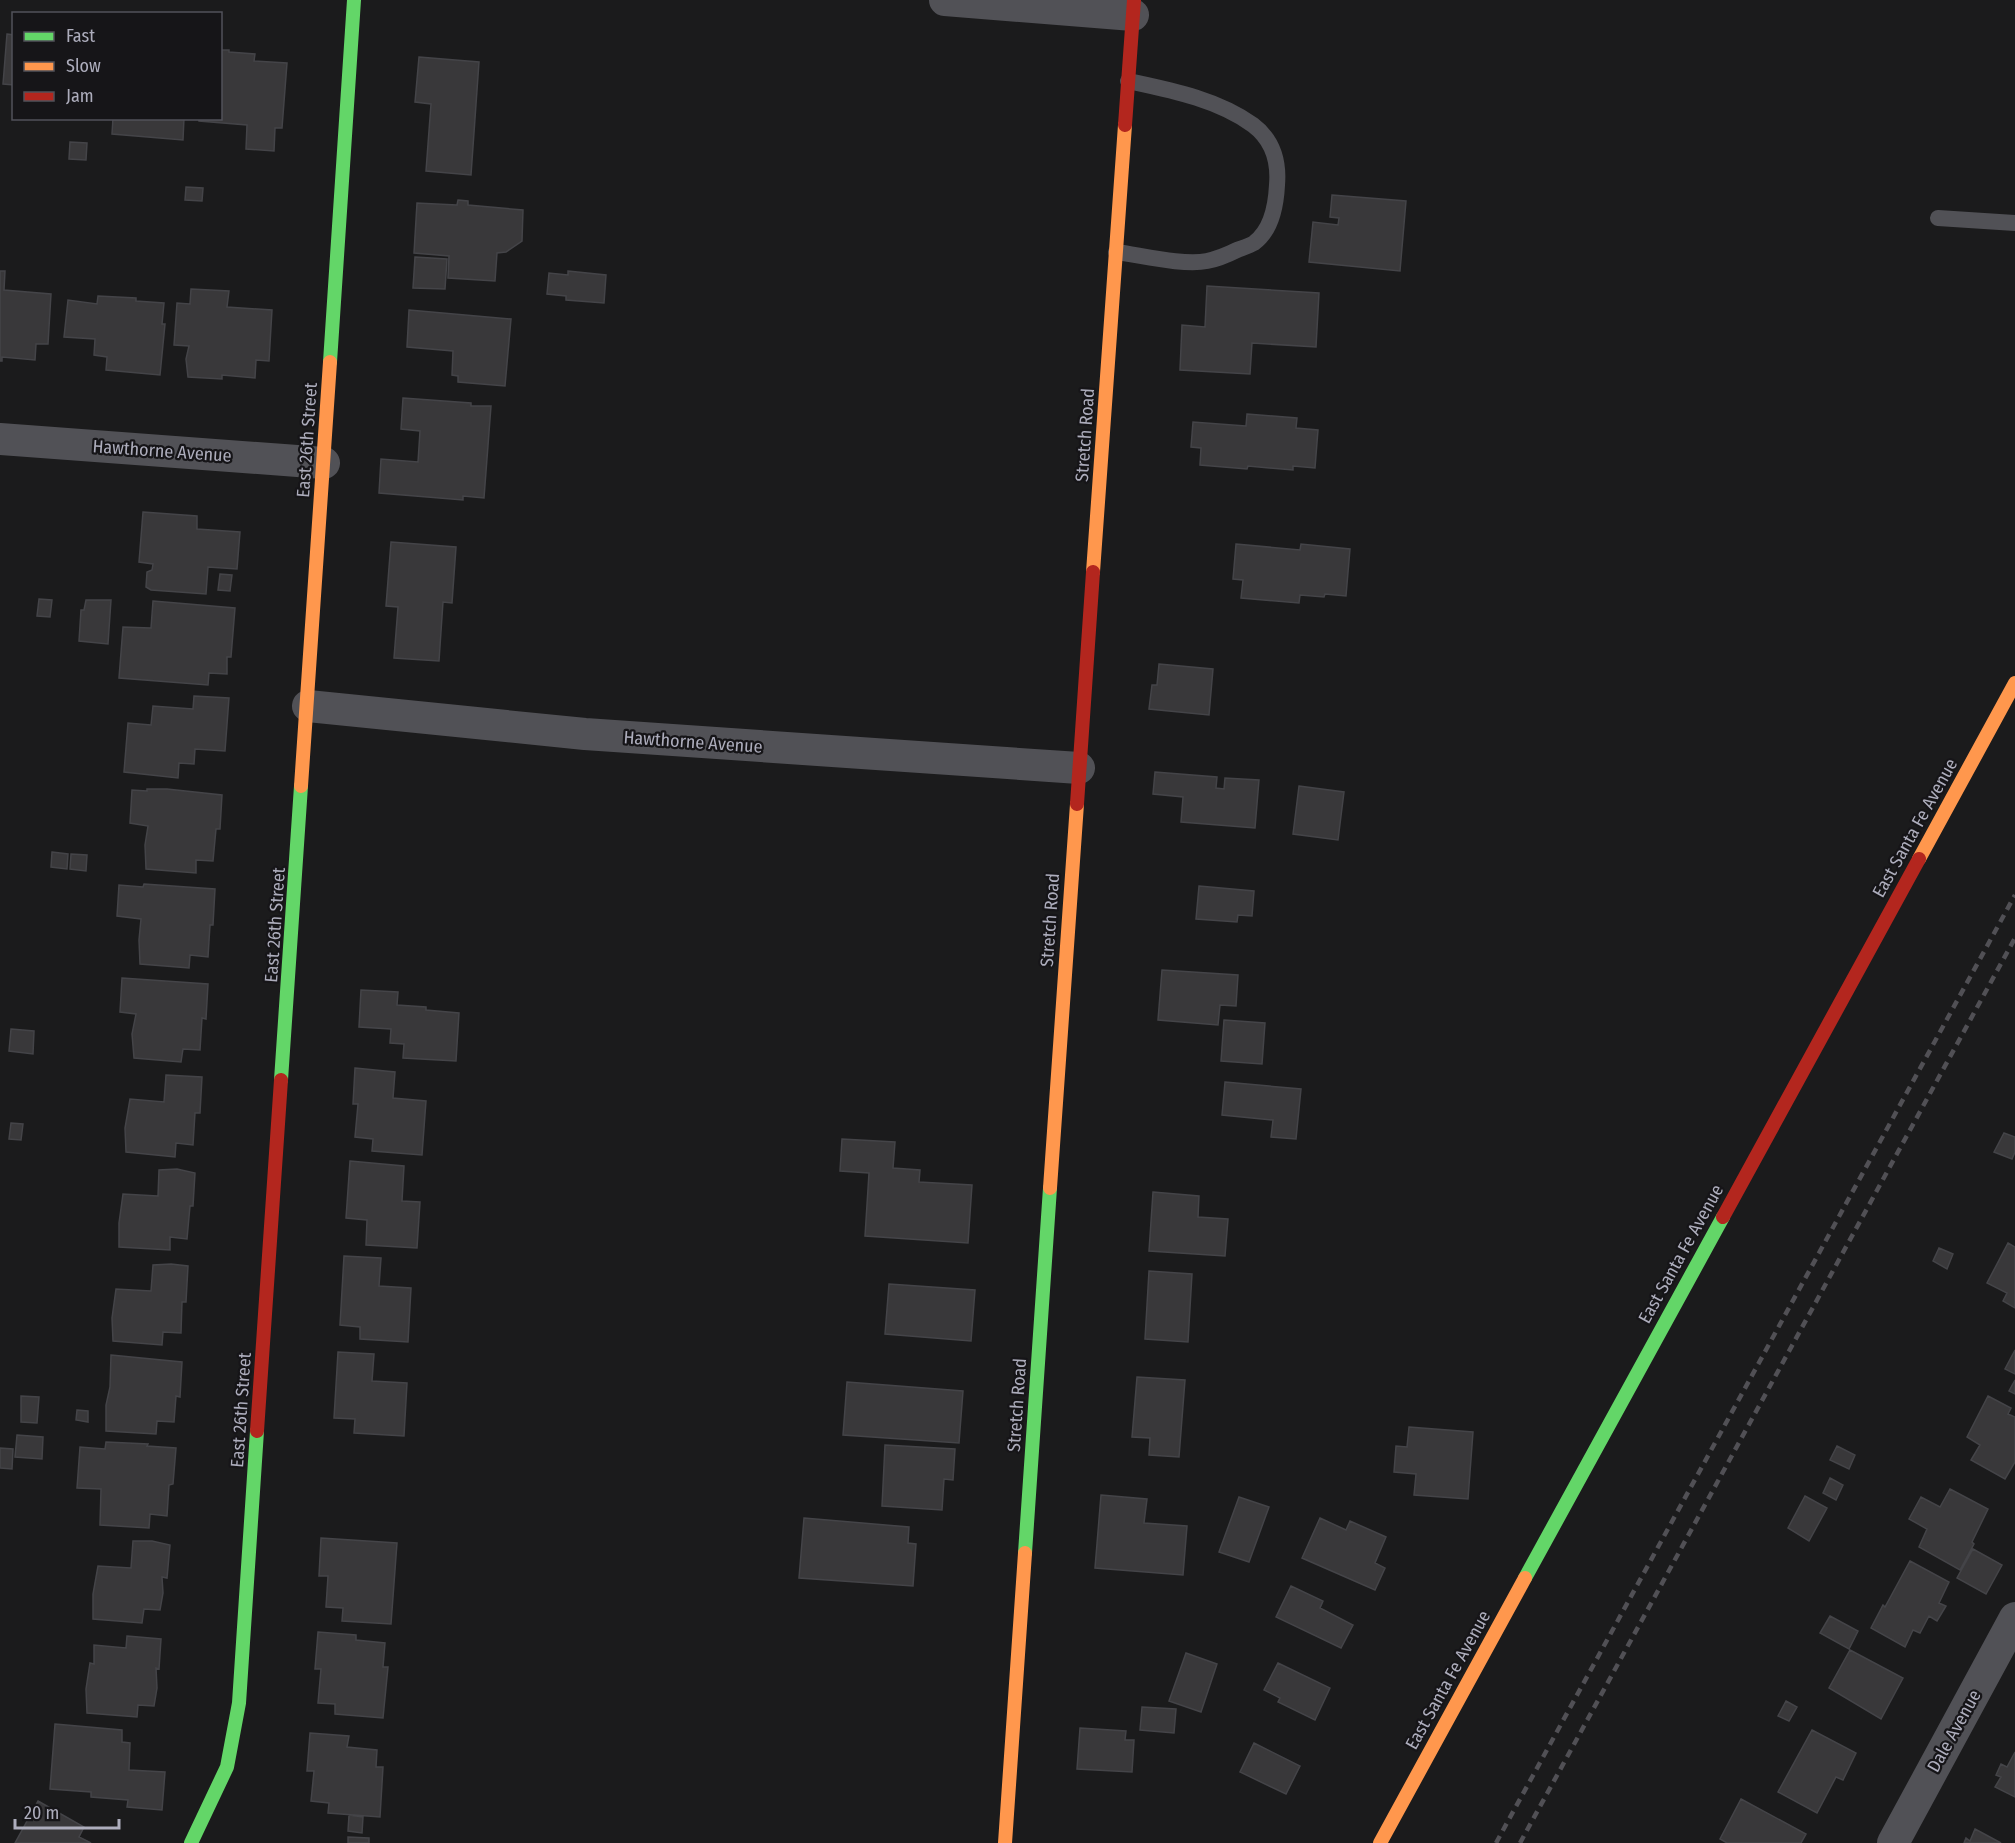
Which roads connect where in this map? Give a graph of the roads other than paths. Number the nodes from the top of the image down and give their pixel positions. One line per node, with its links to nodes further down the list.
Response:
1 (354, 0): 9 (street, East 26th Street)
2 (945, 0): 3 (street)
3 (1134, 8): 4 (street, Stretch Road)
4 (1128, 81): 7 (street, Stretch Road); 7 (lane)
5 (1938, 218): 6 (lane)
6 (2015, 223)
7 (1116, 252): 12 (street, Stretch Road)
8 (0, 439): 9 (street, Hawthorne Avenue)
9 (324, 463): 11 (street, East 26th Street)
10 (2015, 682): 16 (street, East Santa Fe Avenue)
11 (308, 706): 12 (street, Hawthorne Avenue); 14 (street, East 26th Street)
12 (1079, 768): 15 (street, Stretch Road)
13 (2015, 1618): 17 (street, Dale Avenue)
14 (191, 1843)
15 (1005, 1843)
16 (1380, 1843)
17 (1893, 1843)

